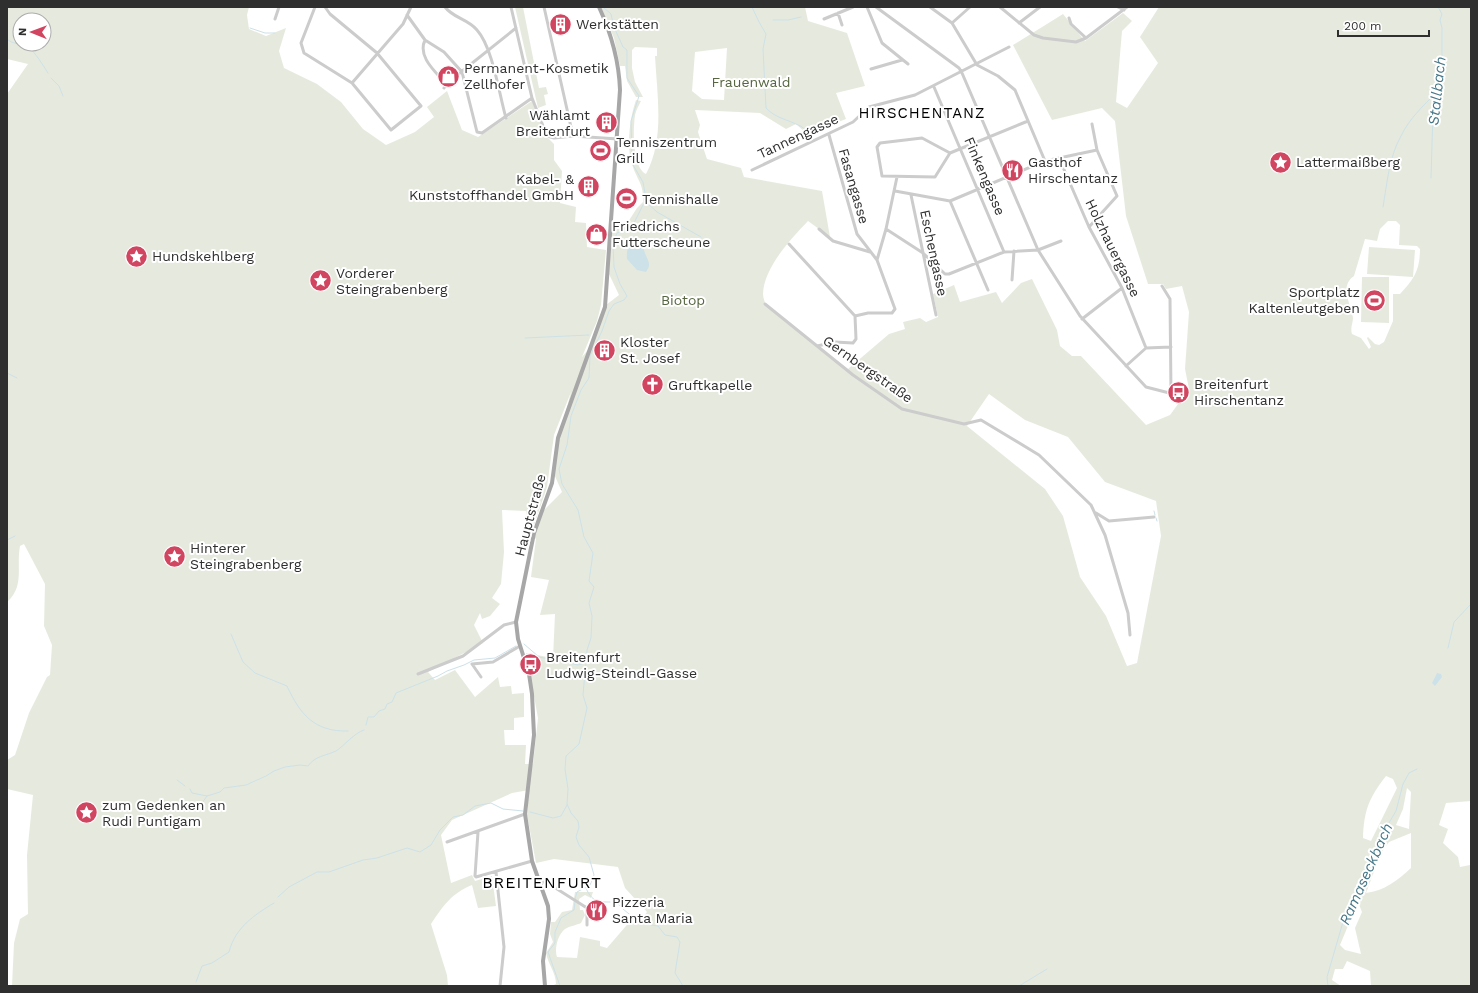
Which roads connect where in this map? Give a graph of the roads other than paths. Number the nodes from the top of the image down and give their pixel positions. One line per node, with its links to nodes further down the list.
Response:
1 (278, 7): 22 (street)
2 (315, 7): 39 (street)
3 (325, 7): 32 (street)
4 (411, 7): 20 (street)
5 (445, 7): 31 (street)
6 (511, 7): 27 (street)
7 (544, 7): 48 (street)
8 (599, 7): 50 (main road, Hauptstraße)
9 (853, 7): 19 (street)
10 (867, 7): 33 (street)
11 (876, 7): 38 (street)
12 (930, 7): 24 (street)
13 (970, 7): 24 (street)
14 (1000, 7): 25 (street)
15 (1040, 7): 25 (street)
16 (1118, 7): 18 (street)
17 (1127, 7): 18 (street)
18 (1124, 10): 28 (street)
19 (838, 13): 23 (street); 26 (street)
20 (407, 15): 29 (street); 32 (street)
21 (1069, 18): 28 (street)
22 (275, 19)
23 (824, 19)
24 (952, 23): 35 (street)
25 (1019, 23): 28 (street)
26 (842, 26)
27 (516, 28): 31 (street); 43 (street)
28 (1086, 38)
29 (425, 40): 37 (street); 40 (street)
30 (1009, 47): 35 (street, Tannengasse)
31 (488, 50): 37 (street); 44 (street)
32 (377, 53): 39 (street); 39 (street)
33 (902, 60): 34 (street); 36 (street)
34 (908, 64)
35 (977, 65): 38 (street, Tannengasse); 45 (street)
36 (871, 69)
37 (462, 72): 40 (street); 44 (street)
38 (962, 73): 41 (street, Tannengasse); 49 (street)
39 (352, 84)
40 (446, 84): 42 (street)
41 (934, 87): 47 (street, Tannengasse); 51 (street, Finkengasse)
42 (444, 88)
43 (532, 98): 44 (street); 48 (street)
44 (506, 118)
45 (1028, 121): 49 (street); 55 (street)
46 (1092, 124): 52 (street)
47 (828, 135): 56 (street, Tannengasse); 70 (street, Fasangasse)
48 (573, 136): 50 (street)
49 (990, 136): 51 (street); 58 (street)
50 (618, 139): 93 (main road, Hauptstraße)
51 (962, 148): 53 (street); 59 (street, Finkengasse)
52 (1097, 150): 54 (street); 63 (street)
53 (950, 153): 57 (street); 57 (street)
54 (1059, 158): 55 (street); 63 (street, Holzhauergasse)
55 (1045, 161): 58 (street)
56 (752, 170)
57 (897, 177): 60 (street)
58 (1007, 177): 59 (street); 68 (street)
59 (979, 190): 62 (street); 72 (street, Finkengasse)
60 (895, 191): 61 (street); 64 (street)
61 (911, 195): 62 (street); 71 (street, Eschengasse)
62 (950, 201): 74 (street)
63 (1088, 227): 77 (street, Holzhauergasse)
64 (886, 229): 71 (street); 73 (street)
65 (819, 230): 70 (street)
66 (1061, 241): 68 (street)
67 (789, 244): 81 (street)
68 (1038, 250): 69 (street); 82 (street)
69 (1014, 251): 72 (street); 75 (street)
70 (870, 252): 73 (street, Fasangasse)
71 (923, 252): 74 (street); 80 (street, Eschengasse)
72 (1004, 252): 74 (street)
73 (877, 260): 81 (street)
74 (976, 264): 78 (street)
75 (1012, 280)
76 (1162, 286): 84 (street)
77 (1122, 288): 82 (street); 85 (street, Holzhauergasse)
78 (988, 290)
79 (765, 304): 83 (street, Gernbergstraße)
80 (936, 315)
81 (855, 316): 83 (street)
82 (1082, 319): 86 (street)
83 (817, 346): 89 (street, Gernbergstraße)
84 (1171, 347): 85 (street); 87 (street)
85 (1146, 348): 86 (street)
86 (1126, 366): 87 (street)
87 (1171, 393): 88 (street)
88 (1181, 396)
89 (1094, 512): 91 (street); 92 (street, Gernbergstraße)
90 (1154, 517): 91 (street)
91 (1108, 520): 92 (street)
92 (1100, 523): 94 (street, Gernbergstraße)
93 (516, 622): 95 (main road, Hauptstraße); 96 (street)
94 (1130, 635)
95 (520, 646): 97 (street); 98 (main road, Hauptstraße)
96 (418, 674)
97 (481, 677)
98 (525, 814): 99 (street); 101 (main road, Hauptstraße)
99 (478, 832): 100 (street); 102 (street)
100 (447, 842)
101 (532, 861): 102 (street); 103 (main road, Hauptstraße)
102 (496, 872): 105 (street)
103 (540, 882): 104 (street); 106 (main road, Hauptstraße)
104 (587, 925)
105 (500, 986)
106 (545, 986)

